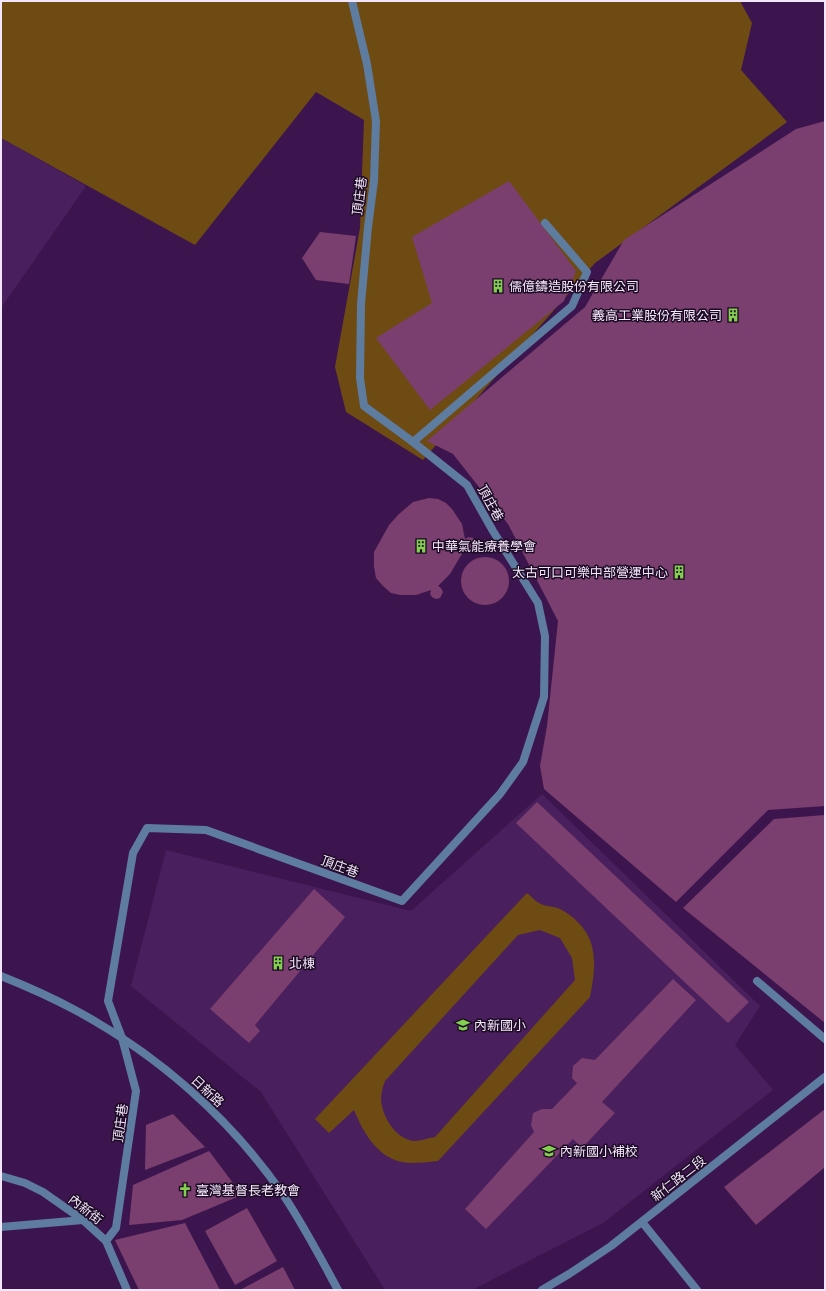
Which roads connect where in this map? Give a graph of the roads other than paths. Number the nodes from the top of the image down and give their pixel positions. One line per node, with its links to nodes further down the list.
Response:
1 (352, 1): 3 (street, 頂庄巷)
2 (545, 223): 3 (street)
3 (413, 442): 6 (street, 頂庄巷)
4 (1, 976): 6 (street, 日新路)
5 (757, 981): 7 (street)
6 (122, 1038): 13 (street, 頂庄巷); 15 (street, 日新路)
7 (825, 1039)
8 (825, 1077): 11 (street, 新仁路二段)
9 (1, 1176): 10 (street, 內新街)
10 (83, 1220): 12 (street); 13 (street, 內新街)
11 (642, 1222): 16 (street, 新仁路二段); 17 (street)
12 (1, 1227)
13 (106, 1241): 14 (street, 內新街)
14 (127, 1290)
15 (338, 1290)
16 (542, 1290)
17 (697, 1290)

